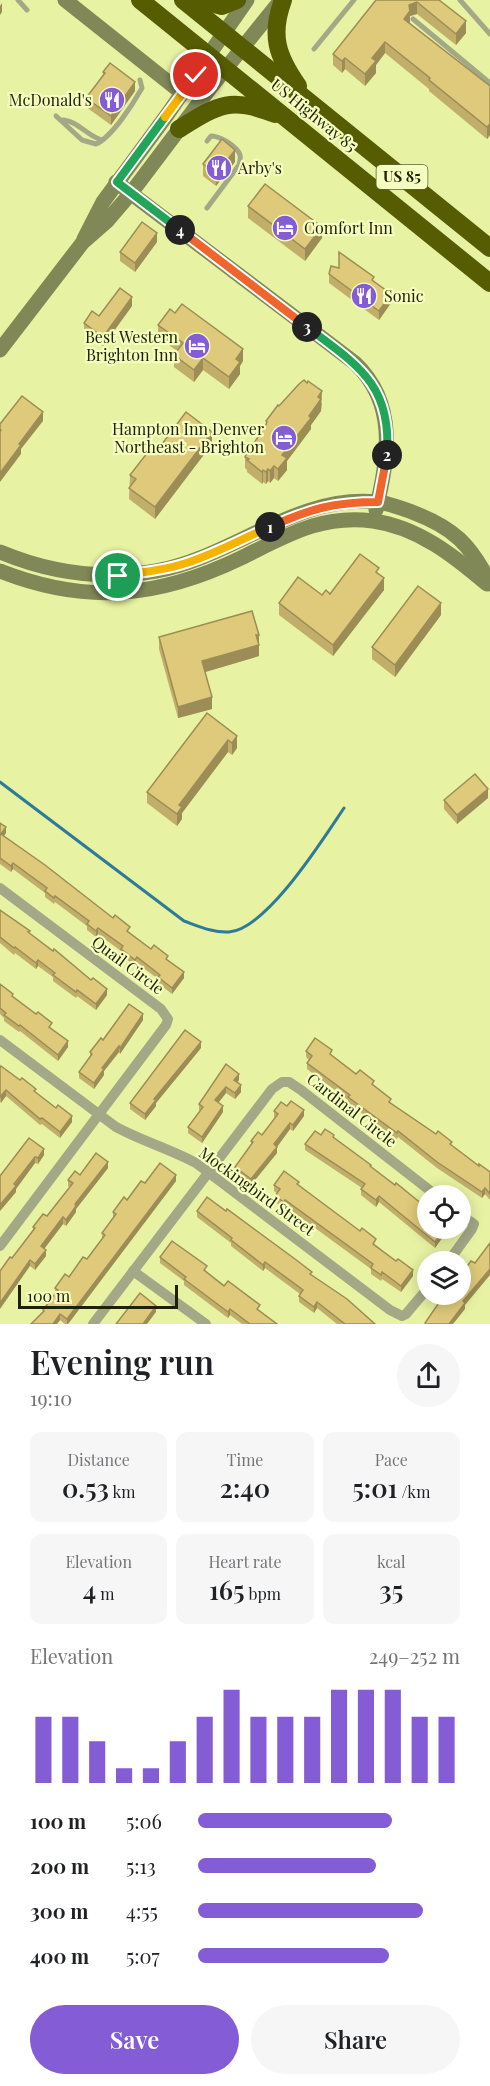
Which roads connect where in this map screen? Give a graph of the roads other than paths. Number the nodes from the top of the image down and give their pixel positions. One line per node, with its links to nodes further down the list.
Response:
1 (18, 0): 11 (lane)
2 (65, 0): 21 (main road)
3 (141, 0): 17 (highway, US Highway 85 / US 85)
4 (183, 0): 13 (highway, US Highway 85 / US 85)
5 (201, 0): 6 (highway)
6 (237, 0)
7 (247, 0): 13 (main road)
8 (282, 0): 15 (main road); 22 (highway)
9 (354, 0): 16 (lane)
10 (460, 0): 14 (lane)
11 (27, 10)
12 (413, 19): 20 (lane)
13 (223, 33): 15 (highway, US Highway 85 / US 85); 17 (main road)
14 (490, 34)
15 (243, 49): 18 (main road); 22 (highway, US Highway 85 / US 85)
16 (314, 50)
17 (209, 56): 18 (highway, US Highway 85 / US 85); 21 (main road)
18 (225, 69): 24 (highway, US Highway 85 / US 85); 25 (main road)
19 (141, 80): 23 (lane)
20 (490, 83)
21 (183, 93): 27 (main road)
22 (314, 106): 31 (highway, US Highway 85 / US 85)
23 (56, 116)
24 (291, 121): 25 (highway); 32 (highway, US Highway 85 / US 85)
25 (179, 129): 28 (main road)
26 (207, 141): 29 (lane)
27 (117, 182): 28 (main road); 30 (main road)
28 (131, 193): 30 (main road); 34 (main road)
29 (207, 208)
30 (83, 242): 33 (main road)
31 (490, 248)
32 (490, 283)
33 (0, 350)
34 (378, 502): 35 (main road); 36 (main road); 42 (main road)
35 (373, 521): 39 (main road); 42 (main road)
36 (233, 544): 37 (main road); 39 (main road)
37 (218, 550): 38 (main road); 40 (main road)
38 (0, 552)
39 (240, 558): 40 (main road)
40 (225, 565): 41 (main road)
41 (0, 571)
42 (490, 585)
43 (0, 888): 45 (street, Quail Circle)
44 (0, 1041): 45 (street, Mockingbird Street)
45 (98, 1115): 46 (street, Mockingbird Street); 48 (street)
46 (208, 1173): 47 (street, Cardinal Circle); 49 (street); 50 (street, Mockingbird Street)
47 (423, 1185)
48 (0, 1246)
49 (133, 1270): 51 (street); 52 (street)
50 (417, 1301)
51 (93, 1324)
52 (206, 1324)

